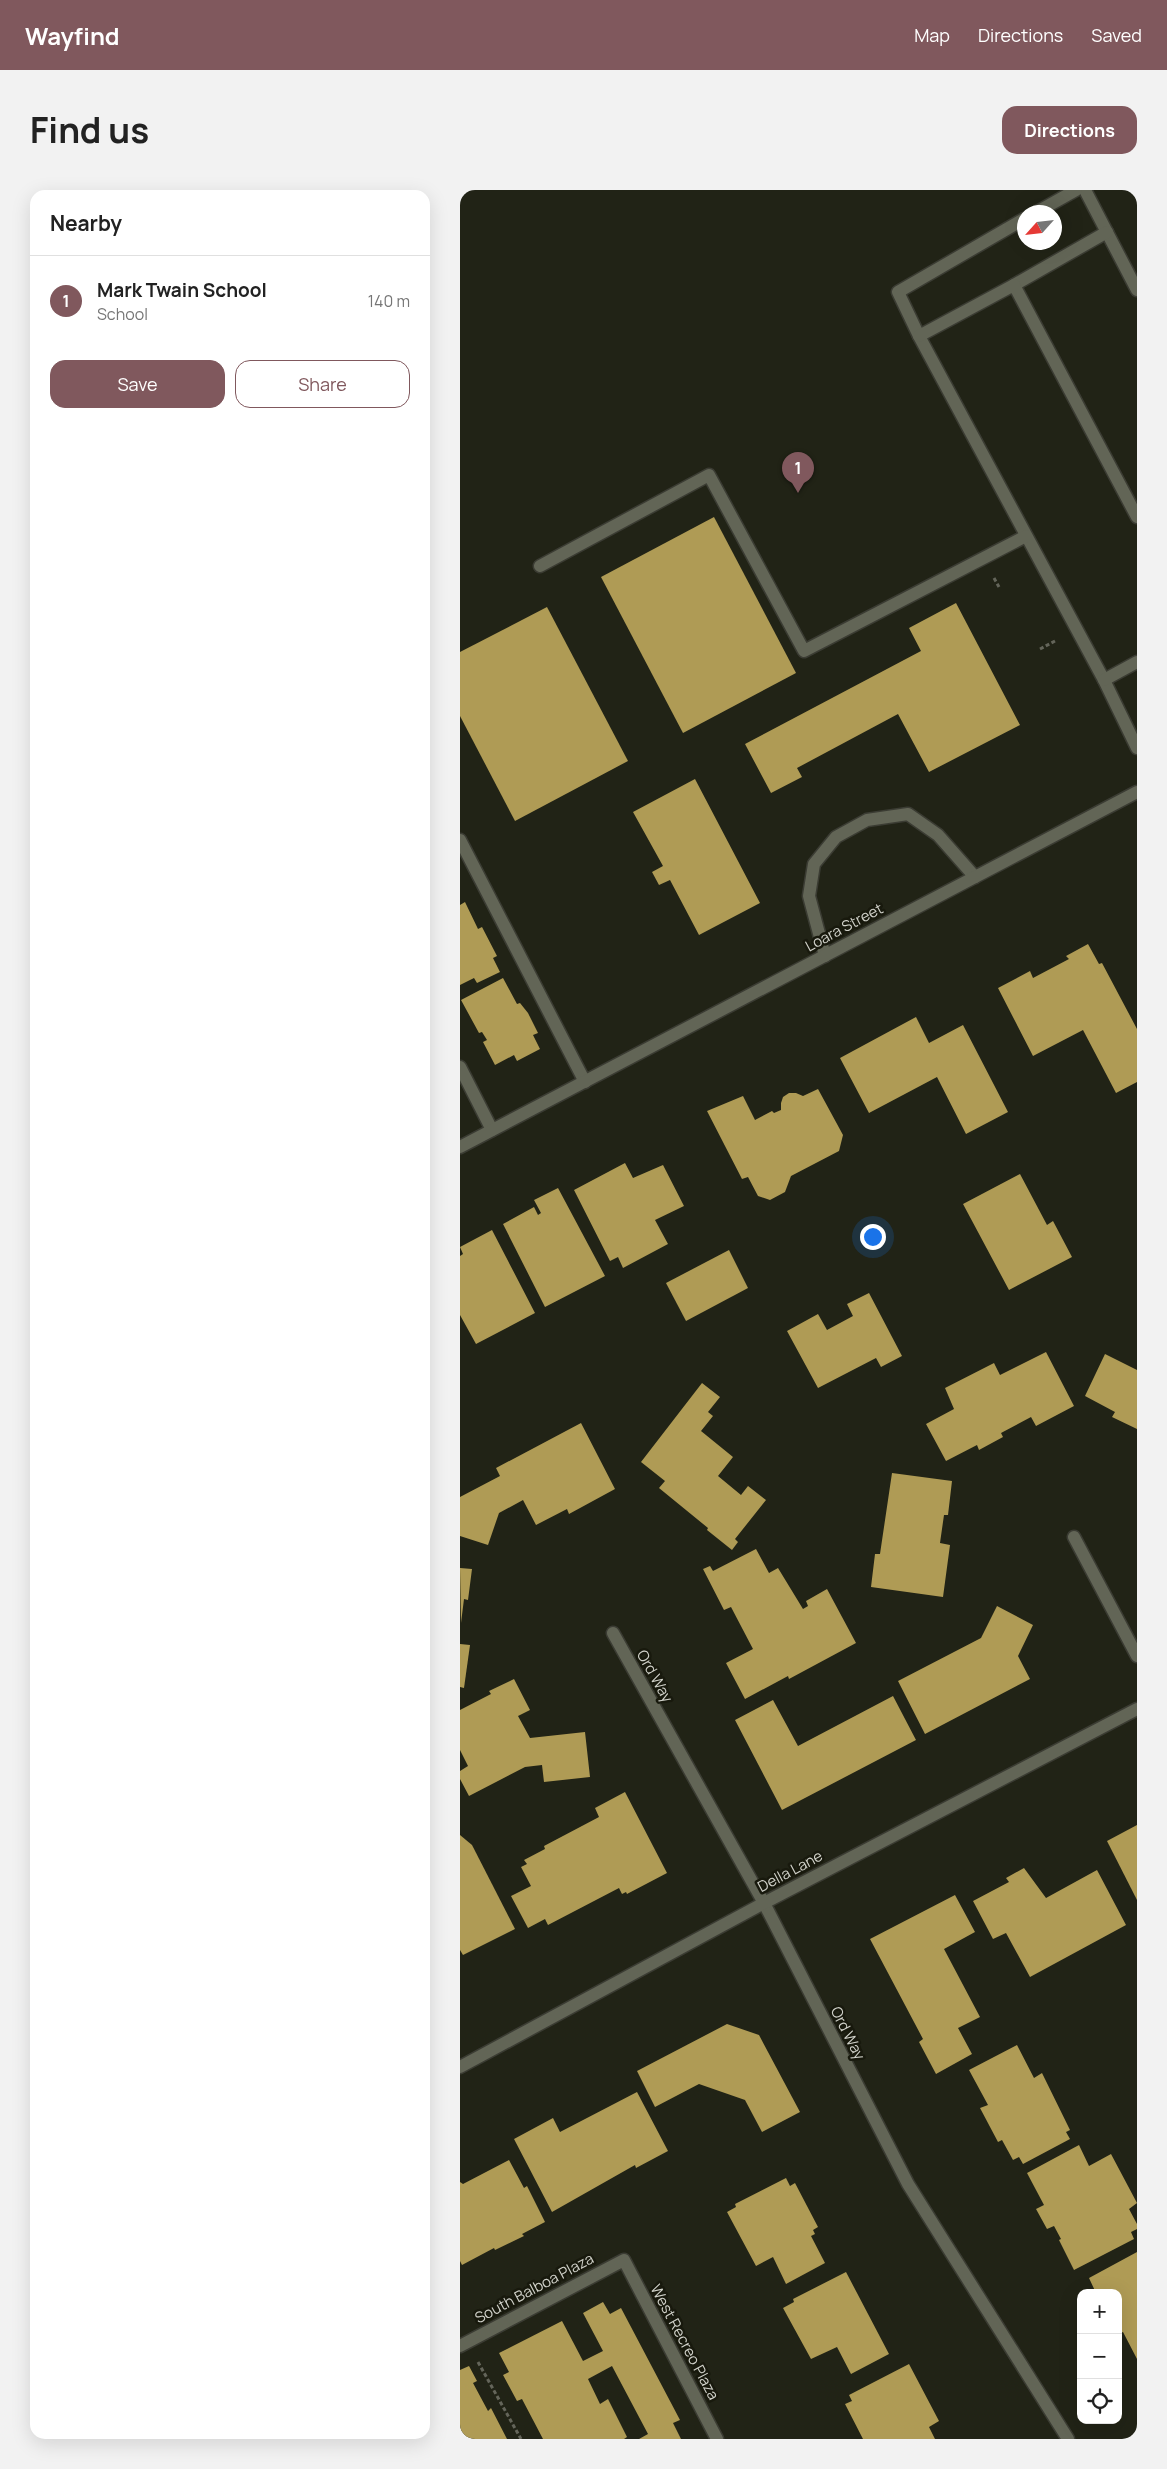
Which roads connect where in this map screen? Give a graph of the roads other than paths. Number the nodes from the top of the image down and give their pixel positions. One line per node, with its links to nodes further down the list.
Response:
1 (1076, 190): 3 (street)
2 (1085, 190): 5 (street)
3 (1049, 205)
4 (1017, 224): 8 (street)
5 (1107, 232): 6 (street); 7 (street)
6 (1014, 286): 8 (street); 9 (street)
7 (1137, 290)
8 (919, 336): 10 (street)
9 (1137, 517)
10 (1026, 536): 11 (street); 13 (street)
11 (540, 566)
12 (1137, 662): 13 (street)
13 (1104, 680): 14 (street)
14 (1137, 748)
15 (1137, 792): 17 (street, Loara Street)
16 (460, 840): 20 (street)
17 (975, 876): 18 (street, Loara Street); 18 (street)
18 (824, 956): 20 (street, Loara Street)
19 (460, 1068): 21 (street)
20 (585, 1082): 21 (street, Loara Street)
21 (492, 1130): 22 (street, Loara Street)
22 (460, 1146)
23 (1074, 1537): 25 (street)
24 (613, 1633): 27 (street, Ord Way)
25 (1137, 1656)
26 (1137, 1709): 27 (street, Della Lane)
27 (764, 1904): 28 (street, Della Lane); 32 (street, Ord Way)
28 (460, 2067)
29 (624, 2260): 30 (street, South Balboa Plaza); 31 (street, West Recreo Plaza)
30 (464, 2344)
31 (717, 2439)
32 (1068, 2439)

